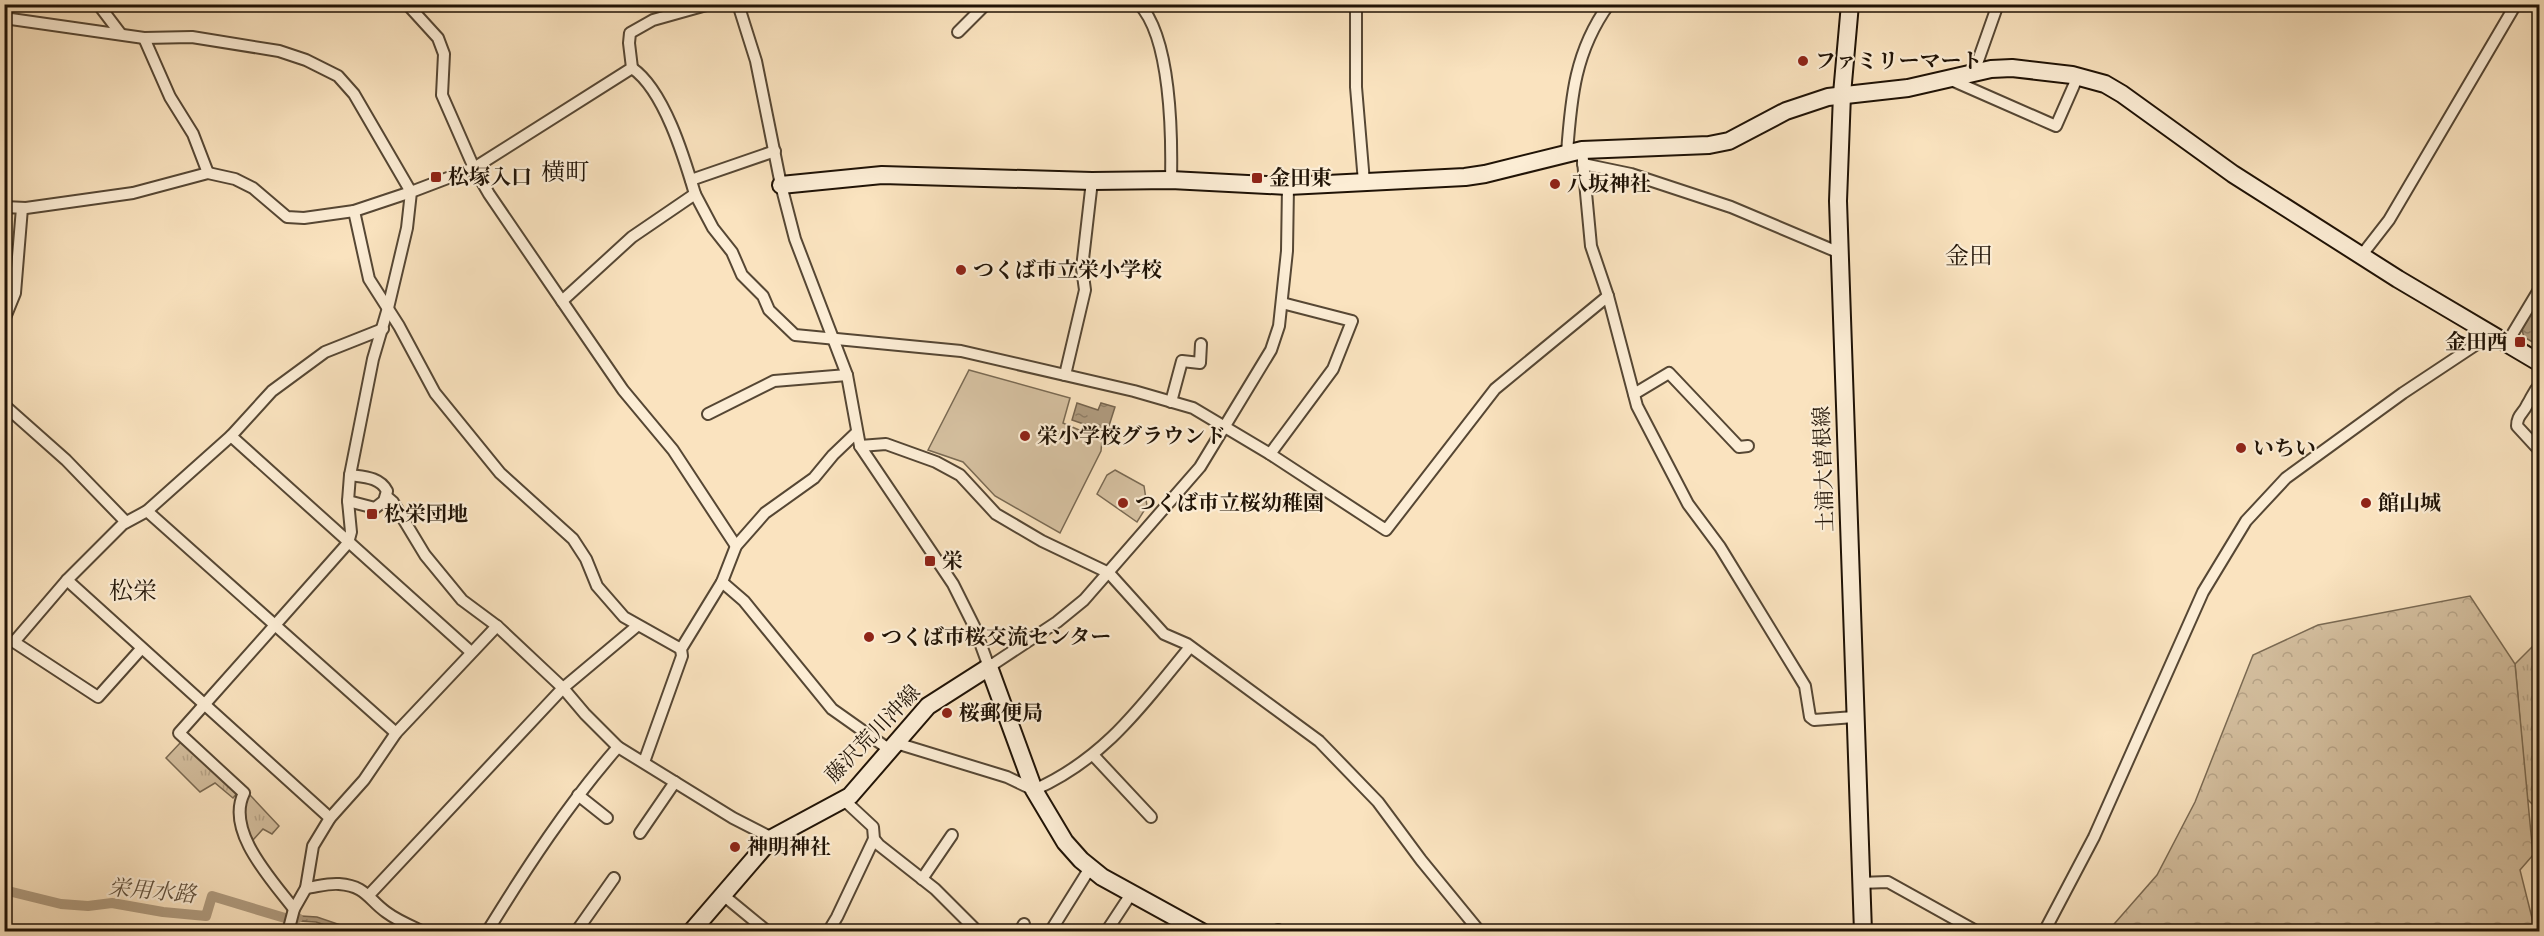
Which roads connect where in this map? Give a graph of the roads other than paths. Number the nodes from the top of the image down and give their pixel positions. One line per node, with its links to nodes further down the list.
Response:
1 (98, 4): 14 (street)
2 (407, 4): 23 (street)
3 (710, 4): 16 (street)
4 (738, 4): 21 (street)
5 (986, 4): 13 (street)
6 (1139, 4): 26 (street)
7 (1356, 4): 28 (street)
8 (1610, 4): 22 (street)
9 (1850, 4): 20 (street, 土浦大曽根線)
10 (1998, 4): 17 (street)
11 (2516, 4): 37 (street)
12 (4, 18): 14 (street)
13 (958, 32)
14 (120, 33): 15 (street)
15 (144, 38): 24 (street); 31 (street)
16 (632, 68): 23 (street); 25 (street)
17 (1974, 72): 18 (street); 19 (street)
18 (2078, 76): 19 (street); 37 (street)
19 (1948, 78): 20 (street)
20 (1842, 94): 22 (street); 36 (street, 土浦大曽根線)
21 (775, 152): 25 (street); 29 (street)
22 (1577, 155): 28 (street); 36 (street); 39 (street)
23 (474, 168): 31 (street); 40 (street)
24 (208, 173): 34 (street); 35 (street)
25 (691, 180): 32 (street)
26 (1171, 180): 27 (street); 30 (street)
27 (1092, 181): 29 (street); 50 (street)
28 (1364, 182): 30 (street)
29 (781, 185): 46 (street)
30 (1288, 186): 41 (street)
31 (411, 192): 35 (street); 42 (street)
32 (695, 194): 40 (street); 46 (street)
33 (4, 207): 34 (street)
34 (22, 208): 43 (street)
35 (354, 211): 42 (street)
36 (1840, 254): 83 (street, 土浦大曽根線)
37 (2361, 256): 45 (street)
38 (2540, 288): 45 (street)
39 (1608, 296): 52 (street); 62 (street)
40 (562, 301): 69 (street)
41 (1282, 303): 56 (street); 62 (street)
42 (388, 308): 44 (street); 75 (street)
43 (4, 320)
44 (383, 329): 58 (street); 63 (street)
45 (2499, 338): 48 (street); 123 (street)
46 (835, 340): 49 (street); 50 (street)
47 (1201, 344): 53 (street)
48 (2540, 363)
49 (847, 375): 55 (street); 57 (street)
50 (1065, 375): 53 (street)
51 (2540, 384): 61 (street)
52 (1634, 394): 60 (street); 83 (street)
53 (1171, 402): 56 (street)
54 (4, 405): 67 (street)
55 (708, 414)
56 (1224, 427): 62 (street); 70 (street)
57 (856, 433): 59 (street); 69 (street)
58 (231, 436): 66 (street); 68 (street)
59 (860, 446): 70 (street); 80 (street)
60 (1748, 446)
61 (2540, 451)
62 (1270, 454)
63 (350, 475): 64 (street); 65 (street)
64 (386, 496): 65 (street); 74 (street)
65 (348, 501): 68 (street)
66 (147, 511): 67 (street); 73 (street)
67 (126, 522): 71 (street)
68 (348, 543): 73 (street); 79 (street)
69 (736, 546): 72 (street)
70 (1109, 573): 76 (street); 80 (street)
71 (67, 580): 77 (street); 77 (street)
72 (722, 582): 78 (street); 86 (street)
73 (276, 624): 82 (street); 84 (street)
74 (497, 626): 79 (street); 81 (street)
75 (637, 626): 78 (street); 81 (street)
76 (1190, 647): 87 (street); 120 (street)
77 (141, 649): 82 (street)
78 (681, 649): 88 (street)
79 (471, 652): 84 (street)
80 (989, 667): 86 (street, 藤沢荒川沖線); 90 (street)
81 (563, 688): 85 (street); 106 (street)
82 (203, 704): 94 (street); 108 (street)
83 (1854, 717): 103 (street, 土浦大曽根線)
84 (396, 733): 94 (street)
85 (618, 747): 88 (street); 91 (street)
86 (893, 747): 90 (street); 92 (street, 藤沢荒川沖線)
87 (1094, 756): 90 (street); 93 (street)
88 (644, 762): 89 (street)
89 (675, 782): 96 (street); 98 (street)
90 (1034, 790): 100 (street)
91 (578, 795): 95 (street); 111 (street)
92 (843, 800): 98 (street, 藤沢荒川沖線); 99 (street)
93 (1151, 817)
94 (330, 818): 104 (street)
95 (607, 818)
96 (639, 832)
97 (952, 835): 102 (street)
98 (772, 838): 107 (street, 藤沢荒川沖線)
99 (874, 839): 102 (street); 115 (street)
100 (1090, 868): 105 (street); 117 (street)
101 (614, 878): 112 (street)
102 (922, 879): 116 (street)
103 (1859, 883): 121 (street, 土浦大曽根線); 122 (street)
104 (306, 888): 106 (street); 108 (street)
105 (1131, 894): 118 (street); 119 (street)
106 (369, 895): 110 (street)
107 (723, 895): 113 (street, 藤沢荒川沖線); 114 (street)
108 (294, 909): 109 (street)
109 (288, 932)
110 (424, 932)
111 (487, 932)
112 (576, 932)
113 (691, 932)
114 (768, 932)
115 (828, 932)
116 (978, 932)
117 (1050, 932)
118 (1106, 932)
119 (1202, 932)
120 (1480, 932)
121 (1863, 932)
122 (1978, 932)
123 (2044, 932)

